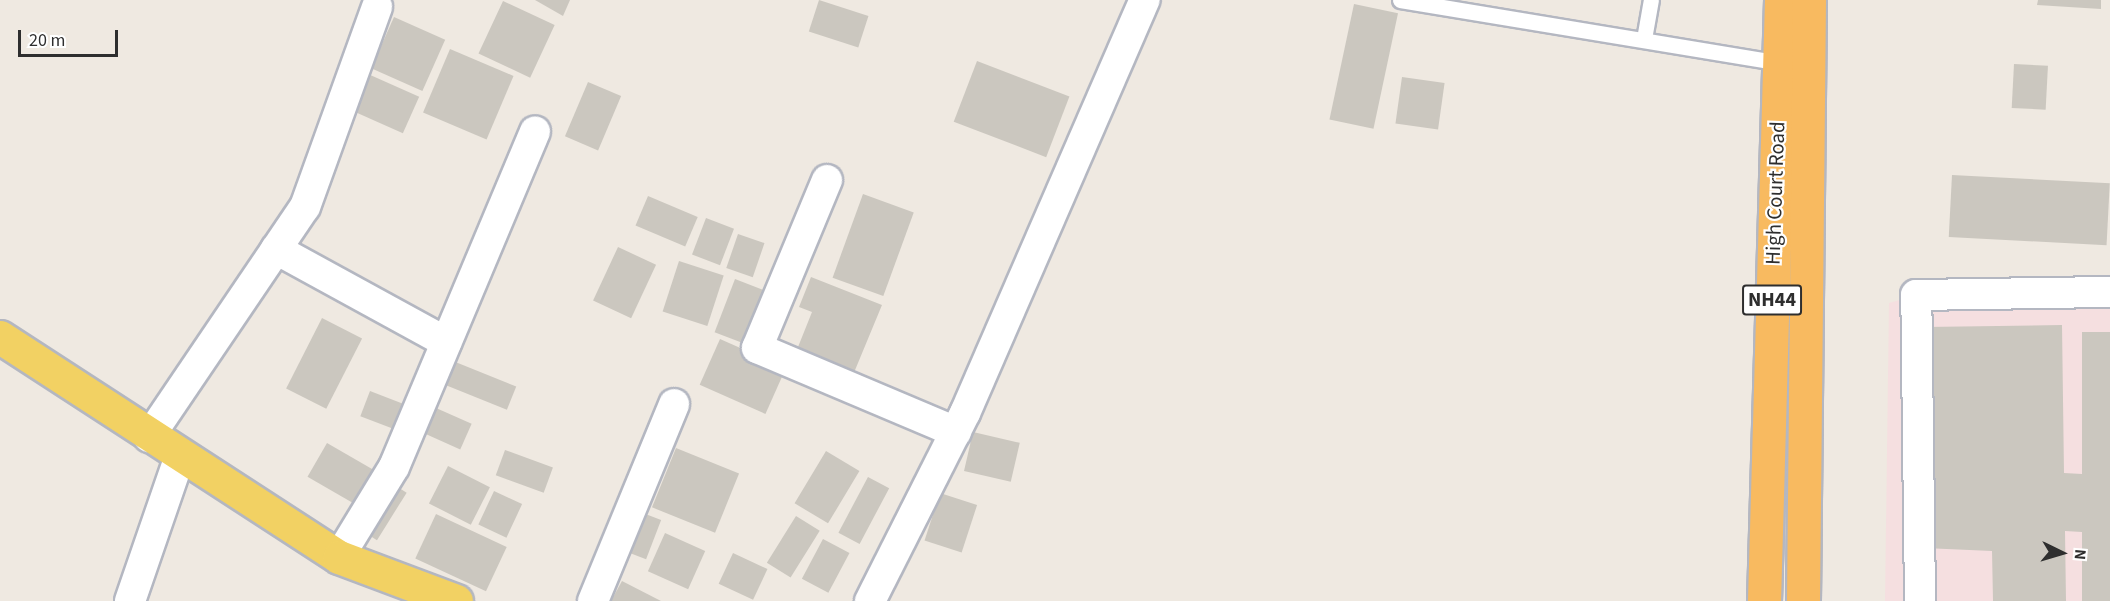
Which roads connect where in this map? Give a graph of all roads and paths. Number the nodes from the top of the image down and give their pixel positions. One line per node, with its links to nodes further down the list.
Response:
1 (1144, 0): 16 (street)
2 (1400, 0): 7 (lane)
3 (1651, 0): 7 (lane)
4 (1781, 0): 8 (highway, High Court Road / NH44)
5 (1809, 0): 25 (highway, High Court Road / NH44)
6 (377, 7): 11 (street)
7 (1644, 39): 8 (lane)
8 (1779, 63): 24 (highway, High Court Road / NH44)
9 (535, 131): 14 (street)
10 (827, 180): 16 (street)
11 (276, 249): 14 (street); 17 (street)
12 (2110, 292): 26 (street)
13 (0, 337): 17 (main road)
14 (446, 342): 19 (street)
15 (674, 404): 22 (street)
16 (956, 432): 23 (street)
17 (149, 437): 18 (main road)
18 (180, 456): 19 (main road); 20 (street)
19 (339, 557): 21 (main road)
20 (130, 601)
21 (456, 601)
22 (593, 601)
23 (870, 601)
24 (1764, 601)
25 (1803, 601)
26 (1920, 601)

